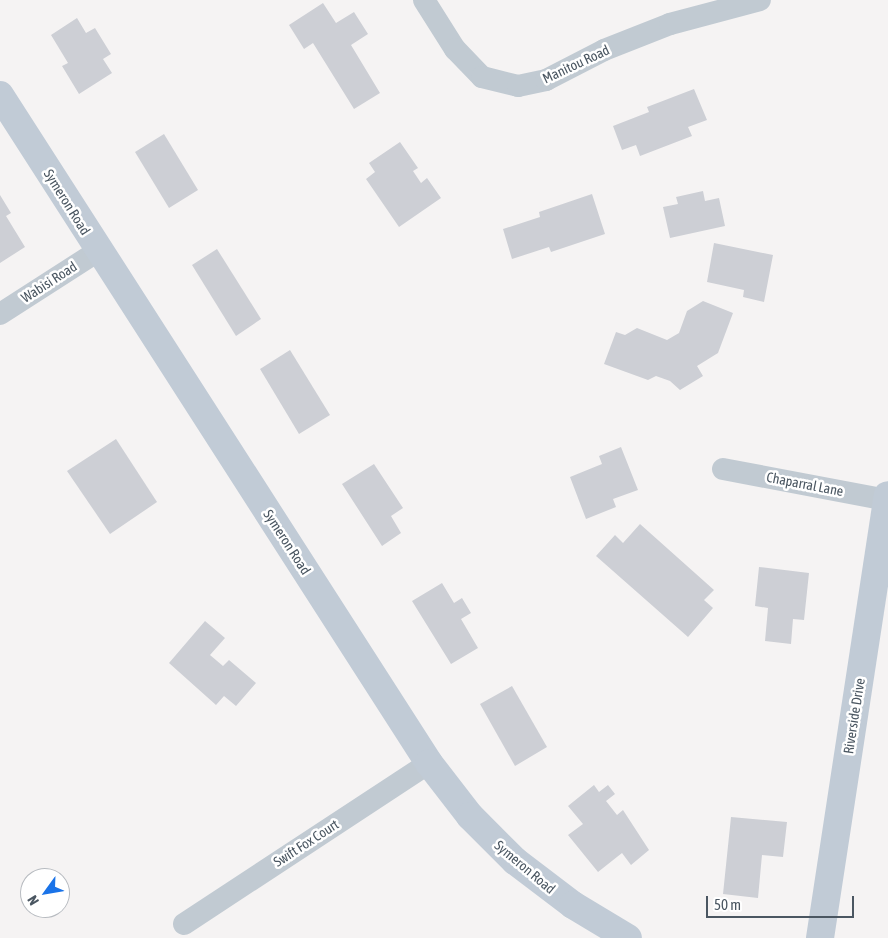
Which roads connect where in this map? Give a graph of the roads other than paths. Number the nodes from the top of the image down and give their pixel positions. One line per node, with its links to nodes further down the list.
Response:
1 (424, 0): 2 (street, Manitou Road)
2 (760, 0)
3 (0, 95): 4 (street, Symeron Road)
4 (98, 251): 5 (street, Wabisi Road); 8 (street, Symeron Road)
5 (0, 314)
6 (723, 469): 7 (street, Chaparral Lane)
7 (888, 497): 11 (street, Riverside Drive)
8 (429, 763): 9 (street, Swift Fox Court); 10 (street, Symeron Road)
9 (184, 924)
10 (628, 938)
11 (820, 938)

